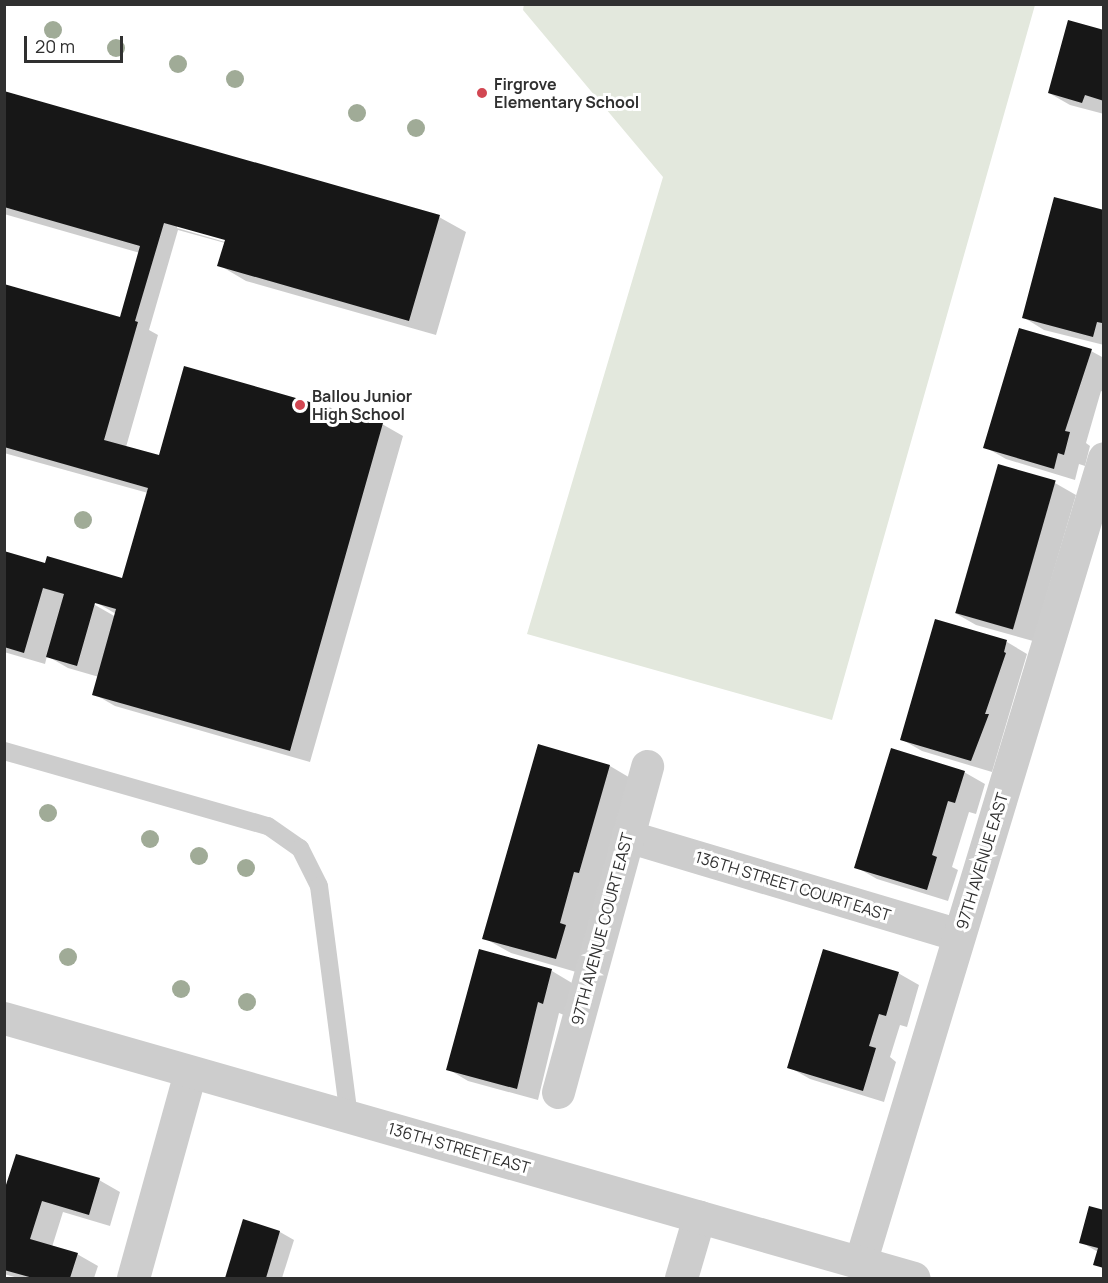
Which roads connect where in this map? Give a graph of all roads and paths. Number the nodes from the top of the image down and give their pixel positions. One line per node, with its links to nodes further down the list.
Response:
1 (1104, 458): 5 (street, 97TH AVENUE EAST)
2 (4, 752): 9 (lane)
3 (647, 766): 4 (street, 97TH AVENUE COURT EAST)
4 (627, 836): 5 (street, 136TH STREET COURT EAST); 8 (street, 97TH AVENUE COURT EAST)
5 (959, 936): 11 (street, 97TH AVENUE EAST)
6 (4, 1018): 7 (street, 136TH STREET EAST)
7 (190, 1071): 9 (street, 136TH STREET EAST); 12 (street)
8 (558, 1092)
9 (349, 1117): 10 (street, 136TH STREET EAST)
10 (699, 1217): 11 (street, 136TH STREET EAST); 13 (street)
11 (860, 1263): 14 (street, 136TH STREET EAST)
12 (133, 1278)
13 (681, 1278)
14 (914, 1278)

